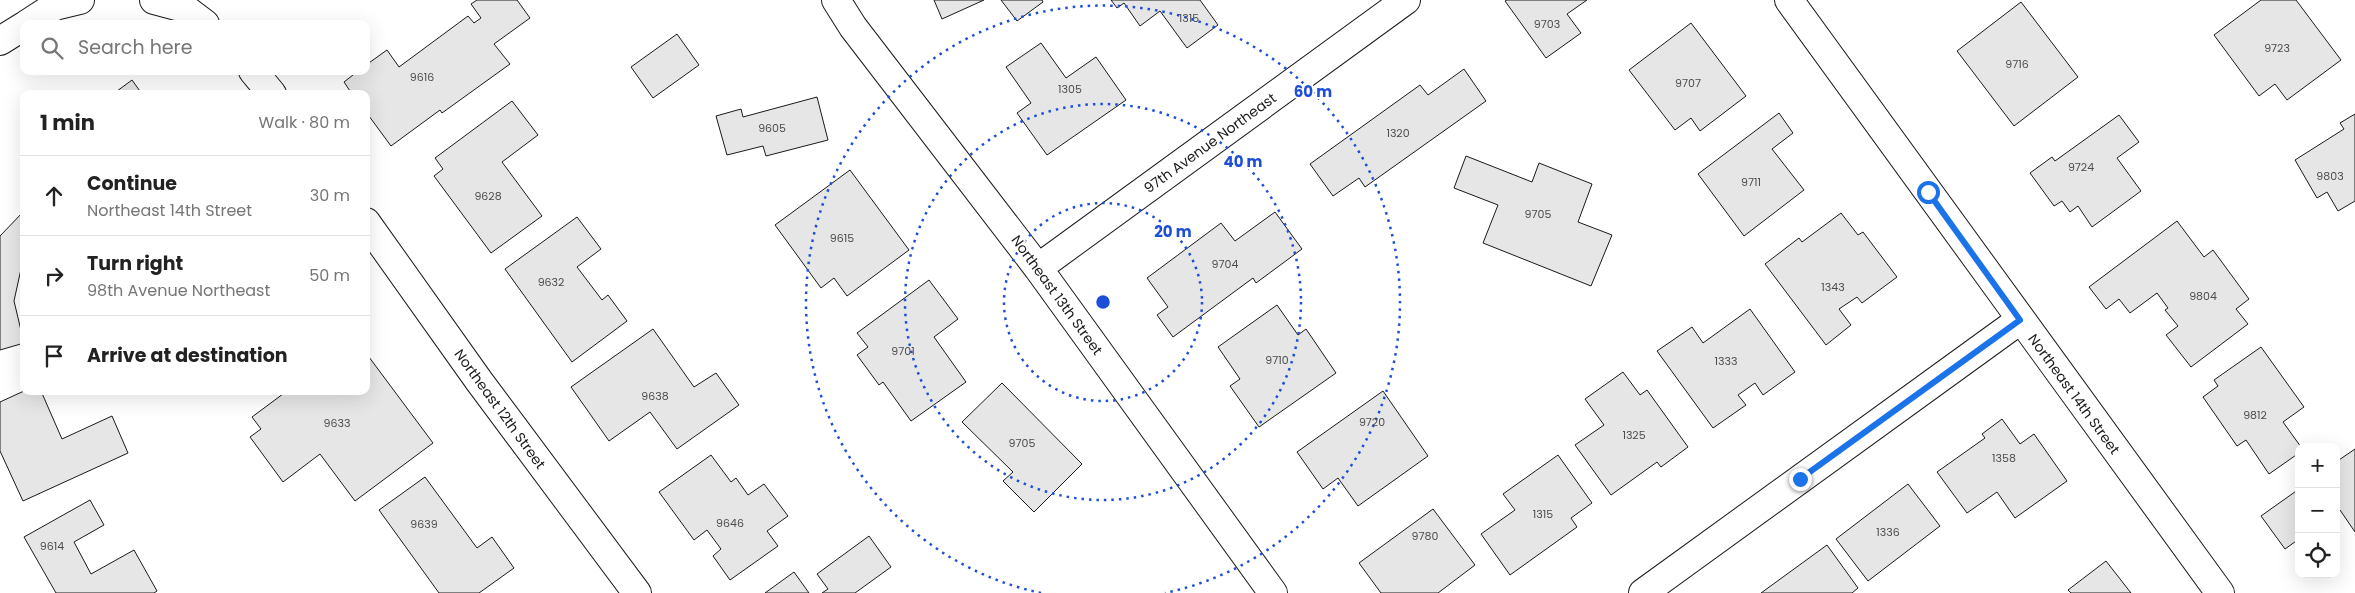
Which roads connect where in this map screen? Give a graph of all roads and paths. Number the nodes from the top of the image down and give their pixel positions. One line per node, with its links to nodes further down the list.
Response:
1 (154, 0): 7 (street)
2 (836, 0): 13 (street, Northeast 13th Street)
3 (1406, 0): 13 (street, 97th Avenue Northeast)
4 (1789, 0): 14 (street, Northeast 14th Street)
5 (64, 2): 6 (street)
6 (34, 20)
7 (200, 20)
8 (20, 28): 9 (street)
9 (0, 41)
10 (256, 75): 11 (street)
11 (269, 90)
12 (370, 228): 15 (street, Northeast 12th Street)
13 (1038, 268): 16 (street, Northeast 13th Street)
14 (2020, 320): 17 (street); 18 (street, Northeast 14th Street)
15 (638, 593)
16 (1273, 593)
17 (1643, 593)
18 (2220, 593)

